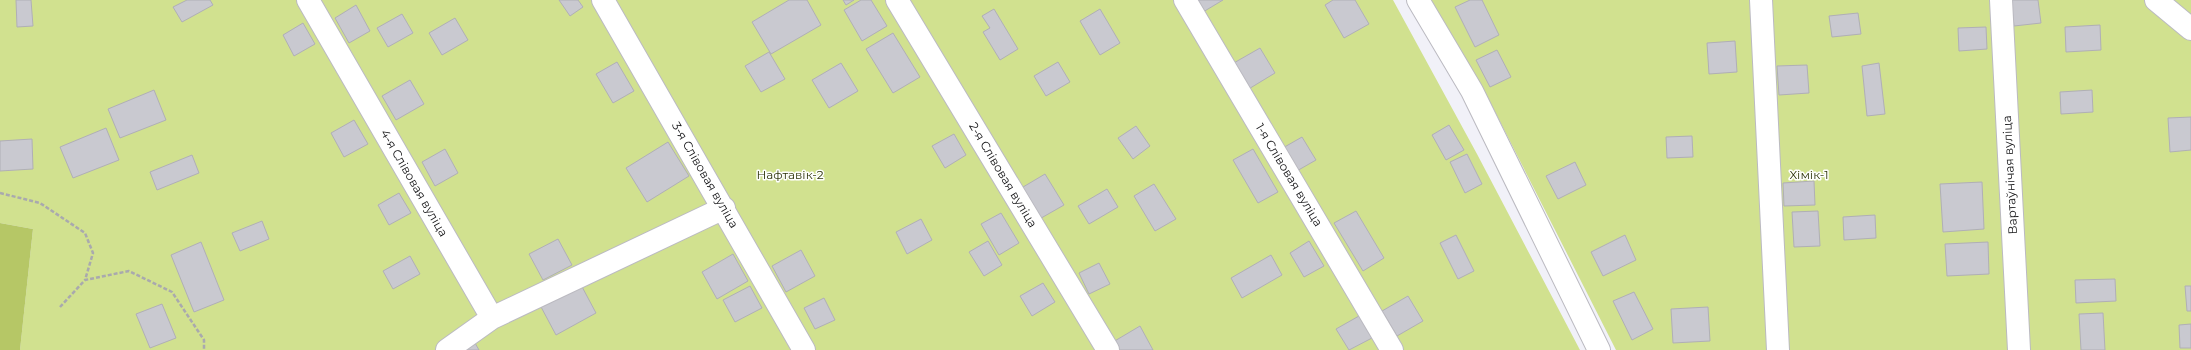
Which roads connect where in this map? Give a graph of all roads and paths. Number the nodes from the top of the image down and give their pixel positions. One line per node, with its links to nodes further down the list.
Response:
1 (308, 0): 14 (street, 4-я Слівовая вуліца)
2 (603, 0): 11 (street, 3-я Слівовая вуліца)
3 (897, 0): 18 (street, 2-я Слівовая вуліца)
4 (1185, 0): 19 (street, 1-я Слівовая вуліца)
5 (1418, 0): 20 (street)
6 (1761, 0): 21 (street)
7 (2001, 0): 22 (street, Вартаўнічая вуліца)
8 (2156, 0): 9 (street)
9 (2191, 29)
10 (0, 193): 12 (path)
11 (724, 208): 14 (street); 17 (street, 3-я Слівовая вуліца)
12 (85, 280): 13 (path); 15 (path)
13 (60, 307)
14 (492, 318): 16 (street)
15 (204, 350)
16 (447, 350)
17 (804, 350)
18 (1108, 350)
19 (1392, 350)
20 (1599, 350)
21 (1778, 350)
22 (2019, 350)

